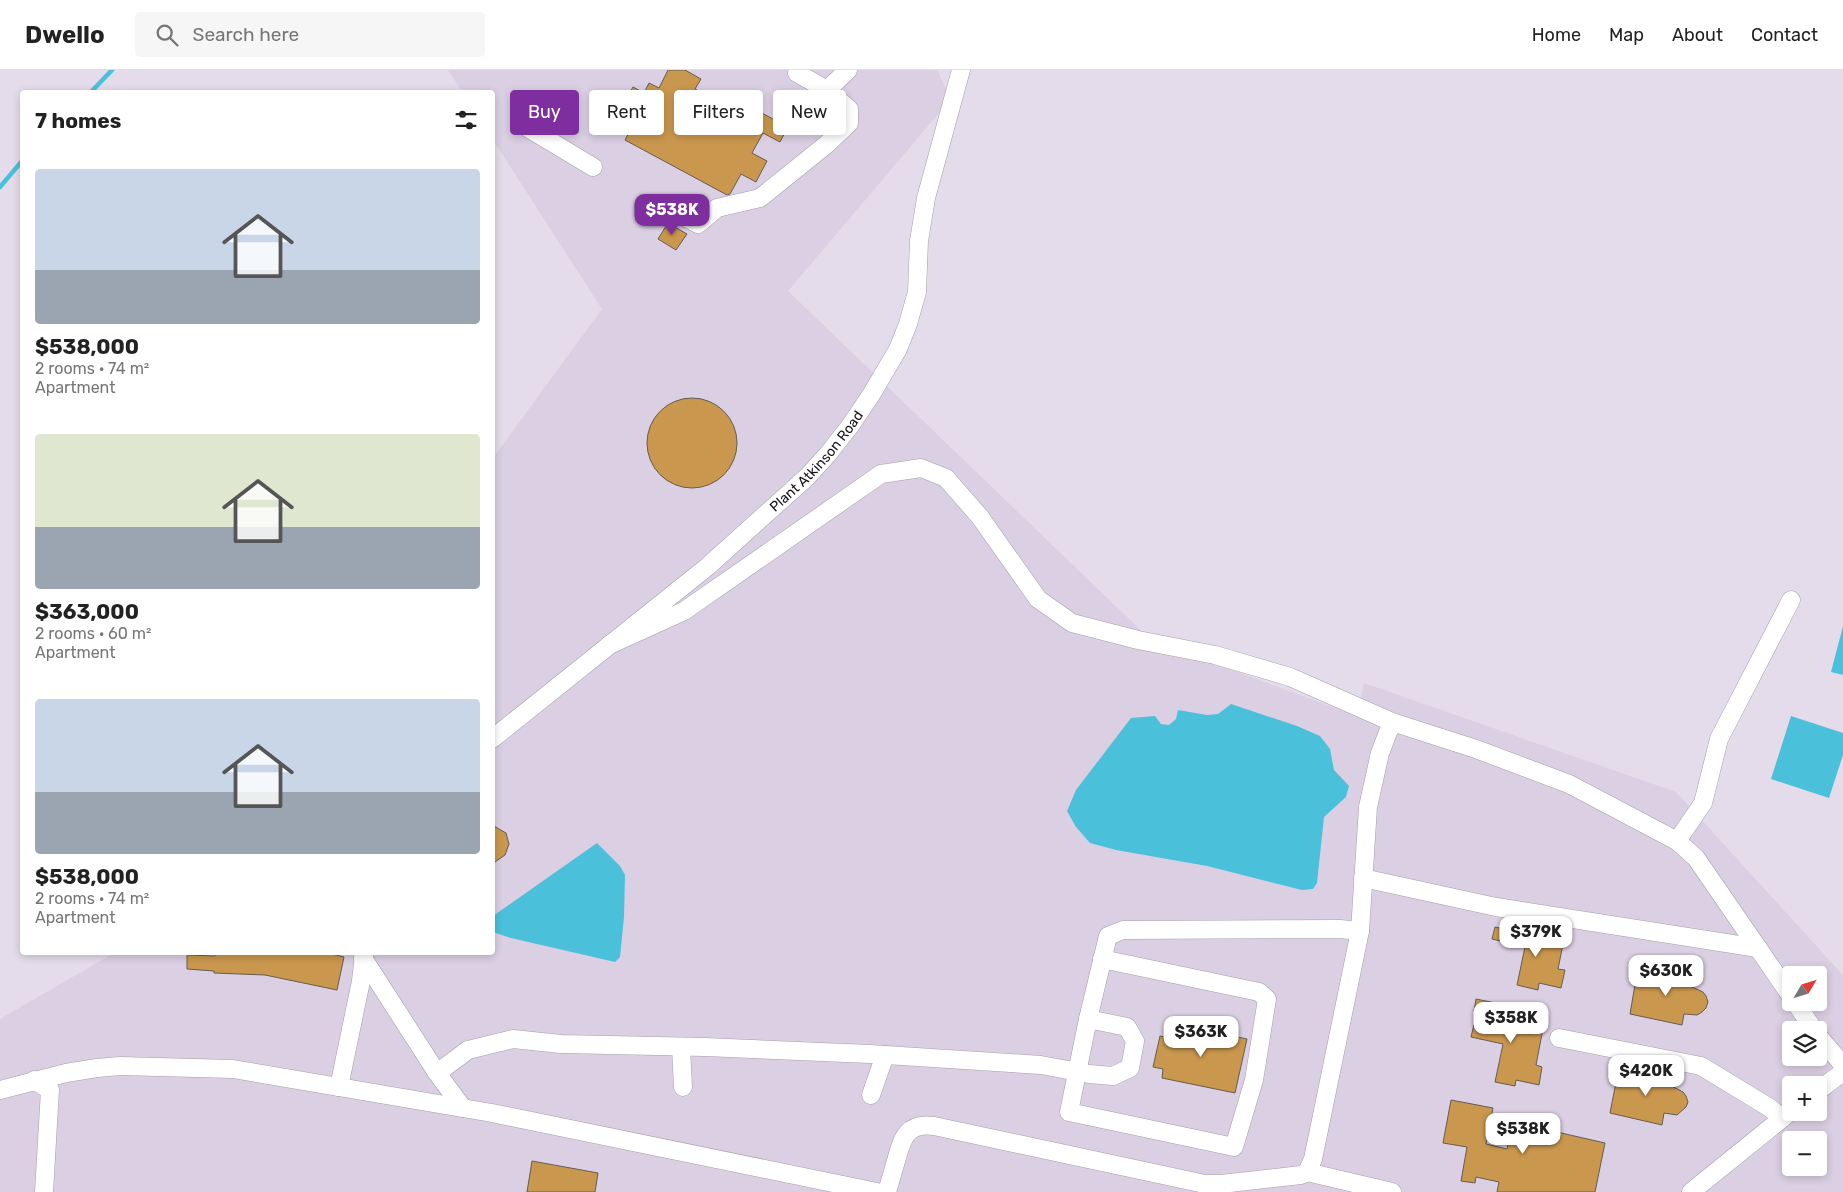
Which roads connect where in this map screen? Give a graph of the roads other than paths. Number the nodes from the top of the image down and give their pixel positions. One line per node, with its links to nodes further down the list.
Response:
1 (848, 70): 4 (lane)
2 (960, 70): 12 (lane, Plant Atkinson Road)
3 (797, 73): 4 (lane)
4 (827, 90)
5 (846, 106): 6 (lane)
6 (846, 126)
7 (540, 135): 9 (lane)
8 (836, 135): 10 (lane)
9 (593, 167)
10 (677, 213)
11 (1792, 600): 15 (lane)
12 (610, 646): 13 (lane); 14 (lane, Plant Atkinson Road)
13 (1392, 722): 15 (lane); 16 (lane)
14 (495, 737)
15 (1677, 841): 18 (lane)
16 (1363, 878): 17 (lane); 18 (lane)
17 (1360, 931): 20 (lane); 40 (lane)
18 (1758, 948): 21 (lane)
19 (364, 956): 30 (lane); 33 (lane)
20 (1102, 959): 22 (lane); 28 (lane)
21 (1782, 983)
22 (1088, 1019): 28 (lane); 28 (lane)
23 (1559, 1038): 38 (lane)
24 (1827, 1046): 27 (lane)
25 (681, 1047): 26 (lane); 30 (lane); 34 (lane)
26 (885, 1055): 28 (lane); 36 (lane)
27 (1843, 1065)
28 (1077, 1072)
29 (1843, 1072): 32 (lane)
30 (437, 1073): 37 (lane)
31 (34, 1080): 33 (lane); 35 (lane); 41 (lane)
32 (1827, 1084)
33 (339, 1087): 37 (lane)
34 (682, 1087)
35 (0, 1090)
36 (871, 1095)
37 (464, 1108): 42 (lane)
38 (1782, 1113)
39 (1782, 1119): 45 (lane)
40 (1307, 1172): 43 (lane); 44 (lane)
41 (44, 1192)
42 (877, 1192)
43 (887, 1192)
44 (1392, 1192)
45 (1691, 1192)

